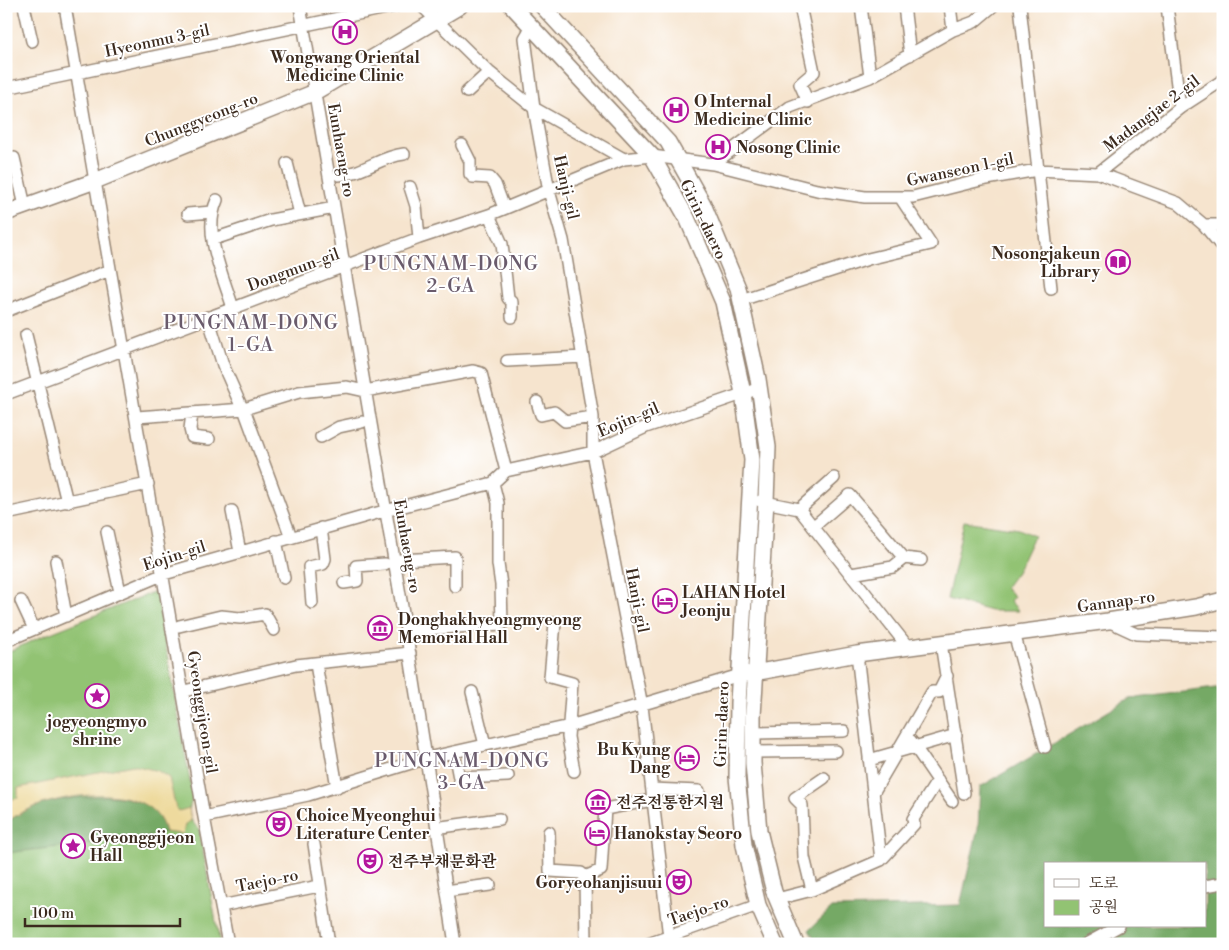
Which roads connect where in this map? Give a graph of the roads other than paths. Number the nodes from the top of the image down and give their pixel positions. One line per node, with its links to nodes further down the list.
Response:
1 (24, 6): 20 (street)
2 (65, 6): 23 (street, Gyeonggijeon-gil)
3 (300, 6): 17 (street)
4 (396, 6): 17 (street, Hyeonmu 3-gil)
5 (422, 6): 16 (street)
6 (460, 6): 16 (street, Chunggyeong-ro)
7 (512, 6): 18 (street, Girin-daero)
8 (542, 6): 36 (street, Girin-daero)
9 (800, 6): 29 (street)
10 (861, 6): 24 (street)
11 (904, 6): 21 (street)
12 (950, 6): 19 (street)
13 (993, 6): 19 (street)
14 (1020, 6): 40 (street, Gwanseon 1-gil)
15 (1167, 6): 31 (street)
16 (438, 21): 22 (street); 27 (street, Chunggyeong-ro)
17 (304, 26): 23 (street, Hyeonmu 3-gil); 27 (street)
18 (532, 26): 30 (street, Hanji-gil); 34 (street, Girin-daero)
19 (952, 30): 21 (street)
20 (32, 42)
21 (910, 55): 24 (street)
22 (489, 72): 28 (street); 30 (street)
23 (76, 73): 26 (street, Hyeonmu 3-gil); 43 (street, Gyeonggijeon-gil)
24 (870, 77): 29 (street)
25 (1223, 80): 31 (street, Madangjae 2-gil)
26 (6, 88)
27 (315, 92): 43 (street, Chunggyeong-ro); 61 (street, Eunhaeng-ro)
28 (467, 92)
29 (808, 102): 39 (street)
30 (534, 108): 37 (street); 45 (street, Hanji-gil)
31 (1180, 108): 41 (street, Madangjae 2-gil)
32 (462, 145): 49 (street)
33 (404, 154): 42 (street, Eunhaeng-ro)
34 (652, 156): 36 (street, Gwanseon 1-gil); 37 (street, Gwanseon 1-gil); 76 (street, Girin-daero)
35 (14, 158): 48 (street)
36 (676, 158): 39 (street, Gwanseon 1-gil); 64 (street, Girin-daero)
37 (624, 159): 45 (street, Dongmun-gil)
38 (287, 163): 54 (street)
39 (714, 164): 46 (street, Gwanseon 1-gil)
40 (1037, 170): 41 (street, Gwanseon 1-gil); 46 (street, Gwanseon 1-gil); 63 (street, Gwanseon 1-gil)
41 (1098, 173): 56 (street, Gwanseon 1-gil)
42 (339, 175)
43 (95, 181): 48 (street, Chunggyeong-ro); 62 (street, Gyeonggijeon-gil)
44 (410, 186): 58 (street)
45 (549, 191): 49 (street, Dongmun-gil); 71 (street, Hanji-gil)
46 (900, 197): 64 (street)
47 (217, 200): 51 (street, Dongmun-gil)
48 (26, 206): 52 (street, Chunggyeong-ro)
49 (504, 208): 55 (street, Dongmun-gil)
50 (328, 209): 54 (street)
51 (212, 212): 53 (street); 59 (street, Dongmun-gil)
52 (6, 213)
53 (188, 214)
54 (300, 214): 59 (street)
55 (489, 215): 58 (street, Dongmun-gil); 68 (street)
56 (1204, 225): 57 (street); 60 (street, Gwanseon 1-gil)
57 (1223, 225)
58 (419, 238): 61 (street, Dongmun-gil)
59 (214, 240): 65 (street, Dongmun-gil)
60 (1223, 248)
61 (345, 266): 65 (street, Dongmun-gil); 75 (street, Eunhaeng-ro)
62 (110, 270): 66 (street); 70 (street, Gyeonggijeon-gil)
63 (1052, 288)
64 (741, 300): 74 (street, Girin-daero)
65 (233, 308): 67 (street, Dongmun-gil)
66 (6, 311)
67 (208, 317): 70 (street, Dongmun-gil); 79 (street)
68 (512, 317)
69 (26, 335): 73 (street)
70 (124, 349): 73 (street, Dongmun-gil); 82 (street, Gyeonggijeon-gil)
71 (583, 358): 72 (street); 81 (street, Hanji-gil)
72 (507, 361)
73 (36, 382): 77 (street, Dongmun-gil); 92 (street)
74 (760, 388): 76 (street, Eojin-gil); 91 (street, Girin-daero)
75 (365, 391): 79 (street); 87 (street); 94 (street, Eunhaeng-ro)
76 (743, 393): 86 (street, Eojin-gil); 91 (street, Girin-daero)
77 (6, 394)
78 (538, 402): 81 (street)
79 (243, 408): 80 (street); 100 (street)
80 (192, 414): 82 (street); 85 (street)
81 (593, 417): 86 (street, Hanji-gil)
82 (137, 418): 90 (street, Gyeonggijeon-gil)
83 (362, 422): 84 (street)
84 (321, 437)
85 (209, 439)
86 (594, 452): 87 (street, Eojin-gil); 137 (street, Hanji-gil)
87 (506, 471): 89 (street, Eojin-gil)
88 (834, 478): 93 (street)
89 (493, 483): 94 (street, Eojin-gil); 123 (street)
90 (148, 484): 92 (street); 108 (street, Gyeonggijeon-gil)
91 (759, 501): 93 (street); 132 (street, Girin-daero); 133 (street, Girin-daero)
92 (68, 502): 96 (street)
93 (799, 509): 97 (street)
94 (385, 510): 98 (street, Eojin-gil); 129 (street, Eunhaeng-ro)
95 (232, 511): 102 (street)
96 (6, 514)
97 (813, 527): 103 (street); 109 (street)
98 (320, 528): 100 (street, Eojin-gil); 116 (street)
99 (107, 532): 113 (street)
100 (291, 537): 101 (street, Eojin-gil)
101 (276, 541): 102 (street, Eojin-gil); 110 (street)
102 (240, 552): 108 (street, Eojin-gil)
103 (904, 558): 105 (street); 109 (street)
104 (400, 560): 112 (street, Eunhaeng-ro)
105 (921, 560)
106 (56, 561): 117 (street)
107 (385, 564): 111 (street, Eunhaeng-ro)
108 (164, 574): 113 (street, Eojin-gil); 135 (street, Gyeonggijeon-gil)
109 (852, 574): 128 (street)
110 (284, 578)
111 (344, 583)
112 (455, 586)
113 (120, 592): 117 (street, Eojin-gil)
114 (1223, 600): 118 (street, Gannap-ro)
115 (21, 601): 121 (street)
116 (312, 603)
117 (66, 616): 121 (street, Eojin-gil)
118 (1108, 621): 124 (street, Gannap-ro); 125 (street)
119 (555, 623): 138 (street)
120 (179, 626): 122 (street)
121 (34, 629): 126 (street, Eojin-gil)
122 (274, 630)
123 (411, 630)
124 (1014, 633): 127 (street, Gannap-ro); 145 (street)
125 (1223, 637)
126 (6, 641)
127 (941, 643): 128 (street, Gannap-ro); 134 (street)
128 (908, 647): 130 (street, Gannap-ro)
129 (410, 653): 131 (street); 150 (street, Eunhaeng-ro)
130 (857, 654): 132 (street, Gannap-ro); 151 (street)
131 (316, 664): 135 (street); 156 (street)
132 (756, 672): 133 (street, Gannap-ro); 140 (street, Girin-daero)
133 (740, 675): 137 (street); 178 (street, Girin-daero)
134 (947, 676): 141 (street); 142 (street)
135 (184, 691): 163 (street, Gyeonggijeon-gil)
136 (472, 692): 143 (street)
137 (642, 706): 138 (street); 157 (street, Hanji-gil)
138 (570, 726): 143 (street); 152 (street)
139 (844, 731): 140 (street, Girin-daero)
140 (753, 733): 148 (street, Girin-daero)
141 (956, 734): 144 (street); 159 (street)
142 (908, 735): 144 (street); 149 (street)
143 (485, 745): 147 (street)
144 (915, 747): 149 (street); 155 (street)
145 (1045, 747)
146 (836, 750): 148 (street, Girin-daero)
147 (454, 752): 150 (street); 153 (street)
148 (753, 752): 176 (street, Girin-daero)
149 (898, 752): 151 (street); 160 (street)
150 (427, 758): 156 (street); 183 (street, Eunhaeng-ro)
151 (869, 760): 160 (street)
152 (574, 771)
153 (508, 776)
154 (824, 778): 175 (street)
155 (938, 780): 161 (street); 168 (street)
156 (336, 787): 163 (street)
157 (652, 790): 158 (street); 180 (street, Hanji-gil)
158 (699, 790)
159 (964, 793)
160 (873, 794): 168 (street)
161 (952, 800)
162 (646, 801): 169 (street)
163 (204, 817): 177 (street, Gyeonggijeon-gil)
164 (499, 819): 165 (street)
165 (442, 827)
166 (549, 832): 169 (street)
167 (314, 844): 172 (street, Taejo-ro)
168 (881, 860): 175 (street)
169 (585, 877): 184 (street)
170 (1223, 883): 173 (street)
171 (490, 885): 174 (street)
172 (319, 886): 177 (street, Taejo-ro); 182 (street, Taejo-ro)
173 (1206, 886)
174 (453, 890)
175 (812, 890): 176 (street)
176 (777, 899): 187 (street, Girin-daero)
177 (221, 906): 181 (street, Gyeonggijeon-gil)
178 (758, 906): 180 (street, Taejo-ro); 186 (street, Girin-daero)
179 (1115, 928): 188 (street)
180 (669, 937): 185 (street, Taejo-ro)
181 (228, 944)
182 (329, 944)
183 (455, 944)
184 (586, 944)
185 (648, 944)
186 (775, 944)
187 (796, 944)
188 (1086, 944)

